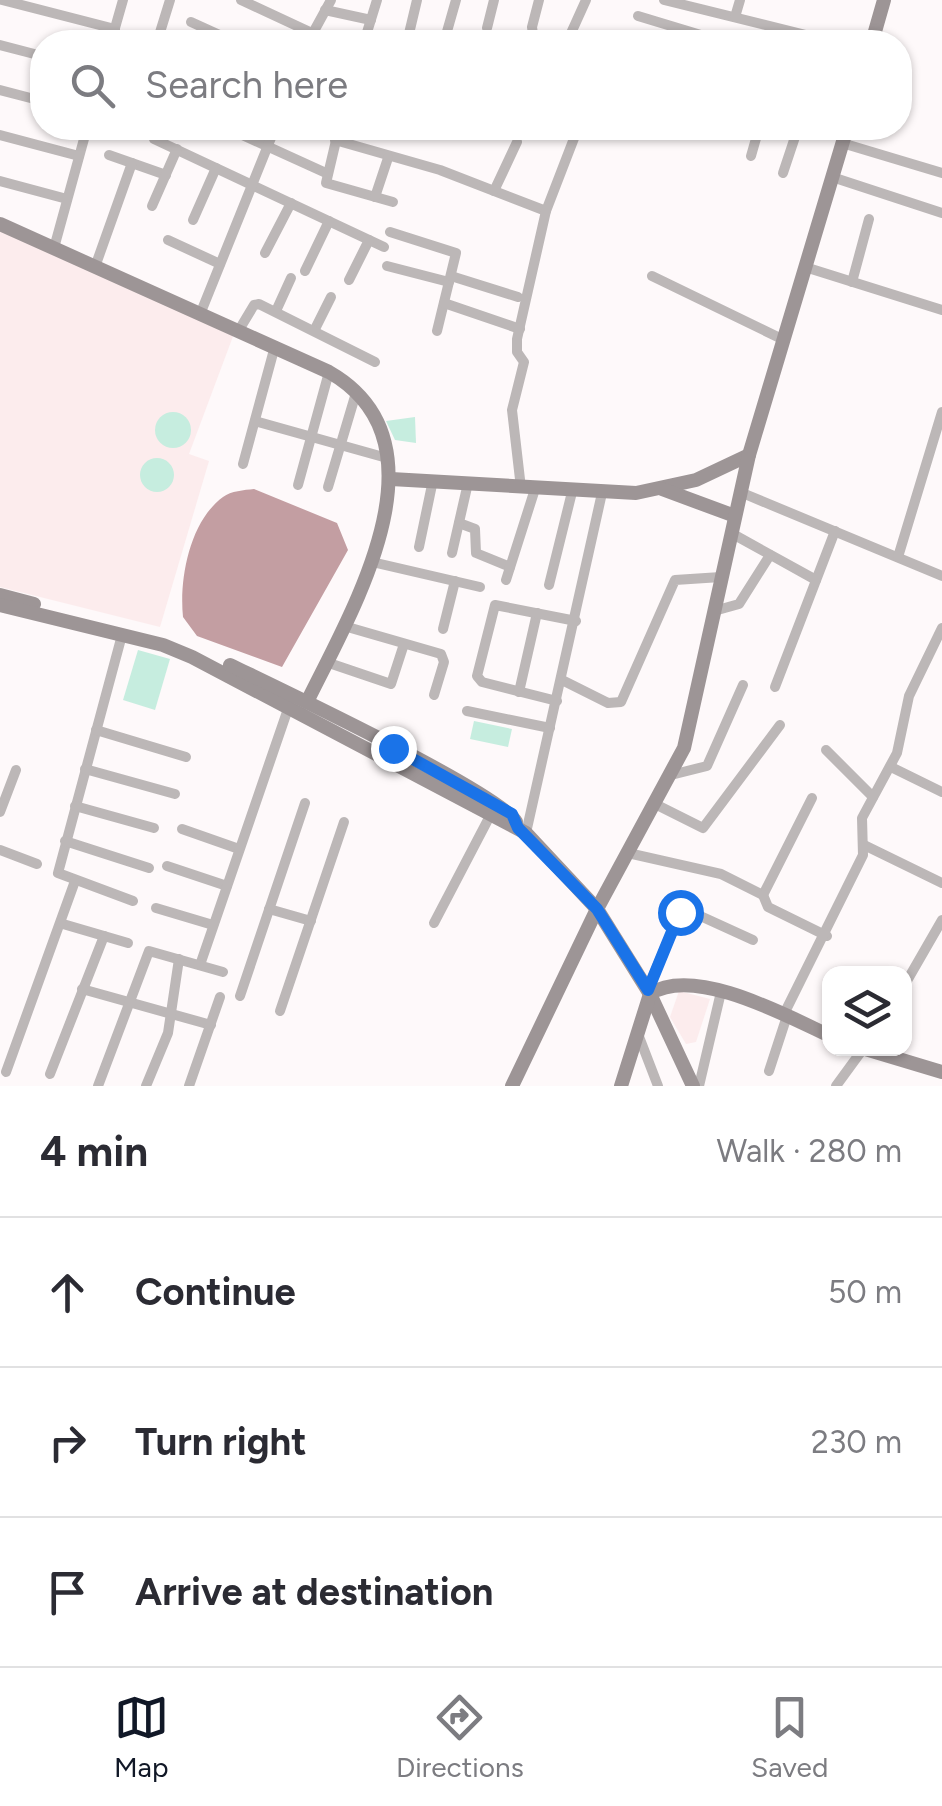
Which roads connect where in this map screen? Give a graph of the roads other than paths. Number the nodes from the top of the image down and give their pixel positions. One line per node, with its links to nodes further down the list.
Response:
1 (2, 0): 14 (street)
2 (123, 0): 21 (street)
3 (170, 0): 22 (street)
4 (241, 0): 24 (street)
5 (377, 0): 18 (street)
6 (417, 0): 27 (street)
7 (456, 0): 28 (street)
8 (494, 0): 20 (street)
9 (539, 0): 29 (street)
10 (586, 0): 30 (street)
11 (664, 0): 17 (street)
12 (740, 0): 17 (street)
13 (884, 0): 33 (street)
14 (31, 4): 21 (street)
15 (328, 5): 18 (street); 25 (street)
16 (638, 16): 31 (street)
17 (735, 18): 32 (street)
18 (371, 20): 26 (street)
19 (191, 22): 23 (street)
20 (487, 28)
21 (114, 29)
22 (161, 30)
23 (209, 30)
24 (295, 30)
25 (314, 30)
26 (368, 30)
27 (409, 30)
28 (447, 30)
29 (532, 30)
30 (573, 30)
31 (675, 30)
32 (784, 30)
33 (875, 30)
34 (0, 45): 35 (street)
35 (30, 53)
36 (0, 90): 37 (street)
37 (30, 98)
38 (0, 135): 53 (street)
39 (84, 140): 53 (street)
40 (156, 140): 51 (street)
41 (255, 140): 50 (street)
42 (271, 140): 50 (street)
43 (335, 140): 55 (street); 58 (street)
44 (573, 140): 71 (street)
45 (756, 140): 54 (street)
46 (794, 140): 59 (street)
47 (843, 140): 49 (street)
48 (517, 142): 65 (street)
49 (842, 143): 60 (street); 62 (street)
50 (268, 146): 58 (street); 64 (street)
51 (178, 150): 57 (street); 61 (street)
52 (109, 154): 56 (street)
53 (79, 156): 67 (street)
54 (751, 156)
55 (388, 158): 65 (street); 66 (street)
56 (132, 163): 61 (street); 85 (street)
57 (216, 168): 64 (street); 74 (street)
58 (326, 173): 66 (street)
59 (783, 173)
60 (942, 173)
61 (166, 175): 70 (street)
62 (832, 178): 72 (street); 86 (street)
63 (0, 181): 67 (street)
64 (253, 185): 68 (street); 83 (street)
65 (494, 191): 71 (street)
66 (375, 197): 69 (street)
67 (67, 199): 81 (street)
68 (290, 202): 75 (street); 82 (street)
69 (393, 202)
70 (152, 206)
71 (546, 211): 99 (street)
72 (942, 212)
73 (869, 219): 92 (street)
74 (193, 220)
75 (330, 221): 79 (street); 87 (street)
76 (0, 224): 81 (street)
77 (390, 232): 90 (street)
78 (168, 240): 83 (street)
79 (368, 240): 80 (street); 91 (street)
80 (384, 247)
81 (54, 248): 85 (street)
82 (266, 254)
83 (220, 264): 97 (street)
84 (387, 266): 90 (street)
85 (95, 267): 97 (street)
86 (805, 267): 92 (street); 103 (street)
87 (305, 272)
88 (652, 276): 103 (street)
89 (291, 278): 98 (street)
90 (450, 279): 94 (street); 95 (street)
91 (349, 280)
92 (852, 282): 96 (street)
93 (332, 297): 101 (street)
94 (518, 297)
95 (444, 303): 99 (street); 102 (street)
96 (942, 310)
97 (201, 312): 100 (street)
98 (276, 312): 100 (street); 101 (street)
99 (520, 329): 120 (street)
100 (239, 330): 104 (street)
101 (315, 330): 105 (street)
102 (437, 331)
103 (784, 340): 112 (street)
104 (275, 346): 106 (street); 109 (street)
105 (375, 362)
106 (329, 372): 107 (street); 110 (street)
107 (357, 389): 111 (street); 113 (street)
108 (942, 412): 132 (street)
109 (255, 421): 110 (street); 114 (street)
110 (310, 437): 111 (street); 118 (street)
111 (340, 445): 113 (street); 119 (street)
112 (749, 456): 121 (street); 123 (street)
113 (388, 458): 115 (street)
114 (243, 464)
115 (391, 479): 116 (street); 133 (street)
116 (433, 480): 117 (street); 129 (street)
117 (468, 483): 120 (street); 126 (street)
118 (298, 486)
119 (328, 488)
120 (528, 489): 122 (street); 134 (street)
121 (661, 489): 124 (street); 125 (street)
122 (572, 492): 124 (street); 140 (street)
123 (740, 492): 125 (street); 127 (street)
124 (602, 493): 146 (street)
125 (735, 516): 128 (street)
126 (458, 523): 130 (street); 134 (street)
127 (835, 531): 132 (street); 138 (street)
128 (731, 533): 131 (street); 136 (street)
129 (419, 547)
130 (452, 553)
131 (770, 554): 138 (street); 144 (street)
132 (898, 558): 135 (street)
133 (372, 562): 139 (street); 147 (street)
134 (510, 567): 137 (street)
135 (942, 576)
136 (722, 577): 144 (street); 153 (street)
137 (506, 580)
138 (816, 580): 155 (street)
139 (455, 582): 141 (street); 149 (street)
140 (549, 585)
141 (480, 588)
142 (0, 595): 159 (street)
143 (0, 606): 150 (street)
144 (714, 611): 170 (street)
145 (537, 613): 146 (street); 156 (street); 156 (street)
146 (576, 621): 153 (street)
147 (344, 626): 151 (street); 152 (street)
148 (942, 628): 167 (street)
149 (443, 629)
150 (122, 635): 160 (street); 164 (street)
151 (404, 644): 152 (street); 157 (street)
152 (326, 662): 159 (street)
153 (562, 680): 158 (street)
154 (742, 685): 170 (street)
155 (775, 687)
156 (519, 692): 158 (street)
157 (434, 695)
158 (556, 701): 163 (street)
159 (307, 702): 183 (street)
160 (289, 706): 179 (street); 186 (street)
161 (467, 711): 163 (street)
162 (780, 725): 176 (street)
163 (550, 728): 183 (street)
164 (96, 730): 166 (street); 168 (street)
165 (826, 750): 173 (street)
166 (186, 758)
167 (891, 766): 171 (street); 173 (street)
168 (85, 769): 172 (street); 177 (street)
169 (16, 770): 178 (street)
170 (671, 776): 176 (street)
171 (942, 792)
172 (176, 794)
173 (873, 797): 185 (street)
174 (812, 798): 195 (street)
175 (305, 803): 197 (street)
176 (655, 804): 188 (street)
177 (75, 806): 181 (street); 184 (street)
178 (0, 812)
179 (492, 812): 183 (street); 202 (street)
180 (344, 822): 201 (street)
181 (154, 828)
182 (182, 830): 186 (street)
183 (522, 831): 199 (street)
184 (65, 841): 191 (street); 192 (street)
185 (864, 845): 193 (street); 206 (street)
186 (239, 849): 194 (street)
187 (0, 850): 189 (street)
188 (628, 853): 195 (street); 199 (street)
189 (37, 864)
190 (167, 866): 194 (street)
191 (149, 868)
192 (75, 881): 196 (street); 203 (street)
193 (942, 883)
194 (226, 886): 204 (street)
195 (764, 895): 206 (street)
196 (133, 901)
197 (269, 907): 201 (street); 216 (street)
198 (156, 908): 204 (street)
199 (597, 909): 214 (street); 234 (street)
200 (942, 920): 212 (street)
201 (311, 921): 219 (street)
202 (434, 923)
203 (63, 924): 205 (street); 228 (street)
204 (214, 925): 210 (street)
205 (104, 936): 208 (street); 213 (street)
206 (826, 936): 221 (street)
207 (754, 940): 214 (street)
208 (128, 943)
209 (180, 959): 210 (street); 218 (street); 220 (street)
210 (200, 966): 211 (street)
211 (222, 972)
212 (912, 972)
213 (82, 989): 218 (street); 230 (street)
214 (649, 992): 215 (street); 224 (street); 237 (street)
215 (721, 992): 221 (street); 237 (street)
216 (240, 996)
217 (220, 997): 222 (street)
218 (131, 1003): 220 (street); 231 (street)
219 (280, 1011)
220 (172, 1015): 222 (street); 232 (street)
221 (786, 1015): 223 (street); 227 (street)
222 (210, 1025): 233 (street)
223 (822, 1032)
224 (638, 1034): 235 (street); 236 (street)
225 (860, 1056): 238 (street)
226 (889, 1056): 229 (street)
227 (769, 1071)
228 (6, 1072)
229 (942, 1072)
230 (50, 1074)
231 (98, 1086)
232 (146, 1086)
233 (189, 1086)
234 (512, 1086)
235 (621, 1086)
236 (658, 1086)
237 (696, 1086)
238 (836, 1086)

